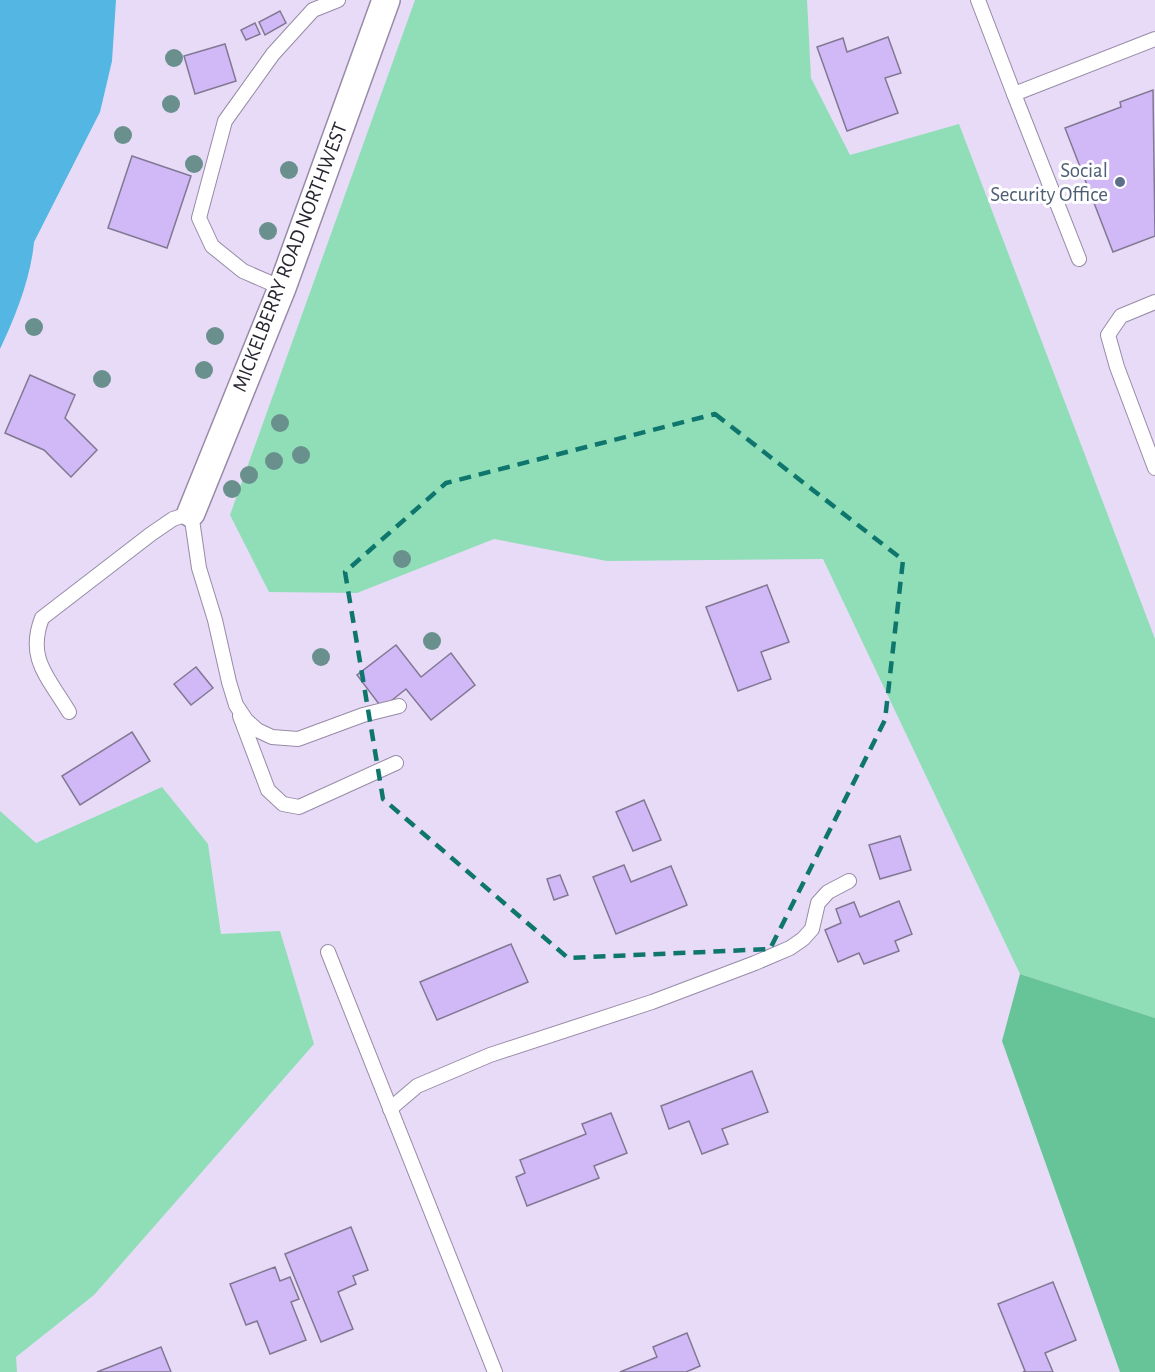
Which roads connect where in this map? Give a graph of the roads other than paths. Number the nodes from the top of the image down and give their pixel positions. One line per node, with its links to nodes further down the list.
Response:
1 (338, 0): 7 (lane)
2 (386, 0): 7 (street, MICKELBERRY ROAD NORTHWEST)
3 (978, 0): 5 (lane)
4 (1155, 39): 5 (lane)
5 (1014, 94): 6 (lane)
6 (1079, 259)
7 (282, 288): 10 (street, MICKELBERRY ROAD NORTHWEST)
8 (1155, 302): 9 (lane)
9 (1155, 468)
10 (191, 513): 11 (lane); 13 (lane)
11 (236, 705): 12 (lane); 14 (lane)
12 (399, 706)
13 (69, 712)
14 (396, 763)
15 (849, 881): 17 (lane)
16 (328, 952): 17 (lane)
17 (390, 1109): 18 (lane)
18 (495, 1372)

